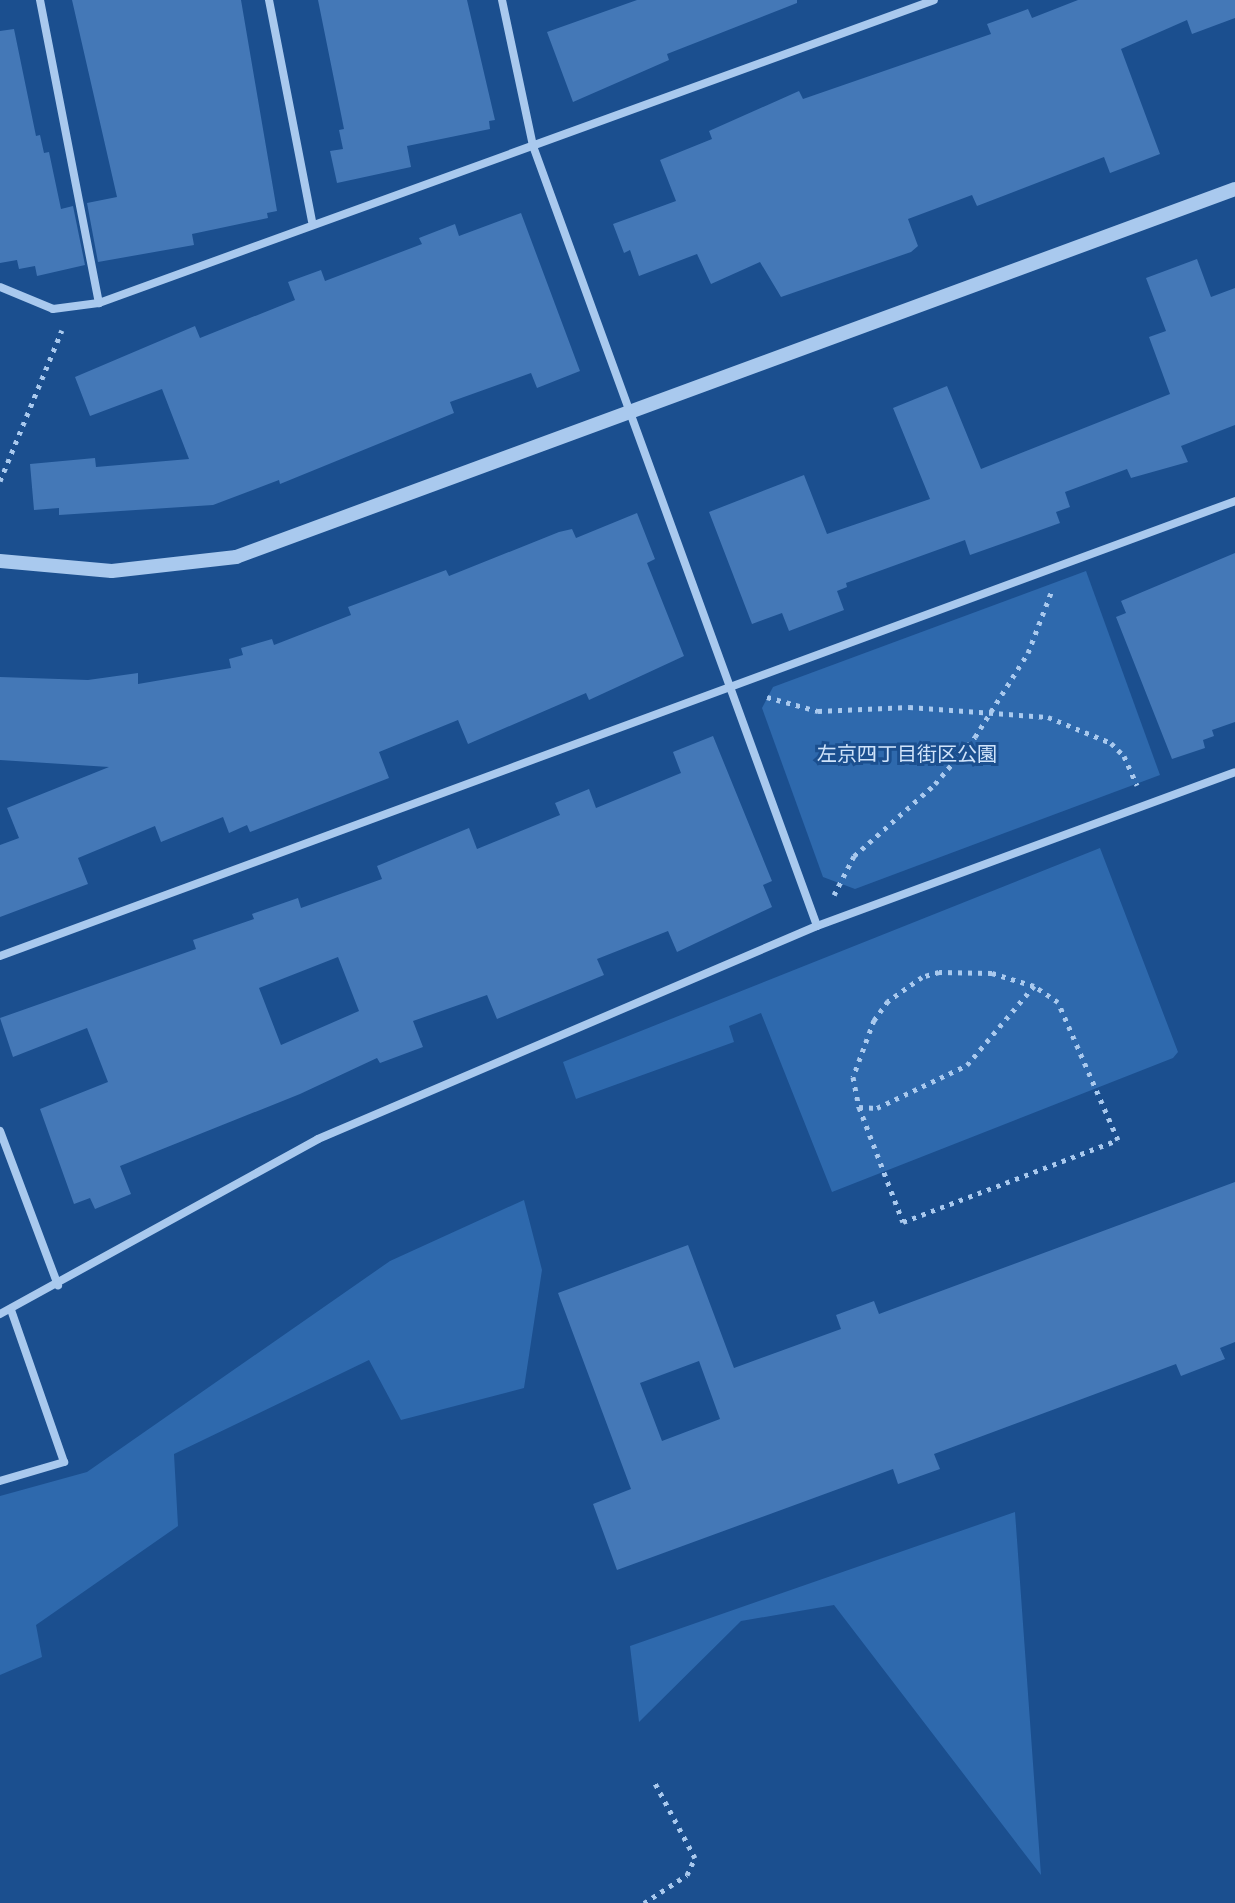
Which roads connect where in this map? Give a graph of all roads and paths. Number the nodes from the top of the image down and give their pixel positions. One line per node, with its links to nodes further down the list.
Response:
1 (40, 0): 9 (street)
2 (269, 0): 7 (street)
3 (502, 0): 5 (street)
4 (934, 0): 5 (street)
5 (533, 146): 7 (street); 11 (street)
6 (1235, 189): 11 (street)
7 (312, 221): 9 (street)
8 (0, 287): 10 (street)
9 (99, 303): 10 (street)
10 (71, 306): 12 (path)
11 (631, 414): 14 (street); 16 (street)
12 (0, 481)
13 (1235, 501): 15 (street)
14 (0, 561)
15 (1046, 570): 16 (street); 17 (path)
16 (732, 685): 17 (path); 20 (street); 21 (street)
17 (993, 710): 19 (path); 20 (path)
18 (1235, 772): 19 (street)
19 (1146, 805): 20 (street)
20 (817, 926): 25 (street)
21 (0, 956)
22 (1034, 986): 23 (path); 23 (path); 23 (path)
23 (859, 1107)
24 (0, 1131): 25 (street)
25 (58, 1285): 26 (street)
26 (11, 1310): 27 (street); 28 (street)
27 (0, 1314)
28 (0, 1481)
29 (655, 1783): 30 (path)
30 (644, 1903)

